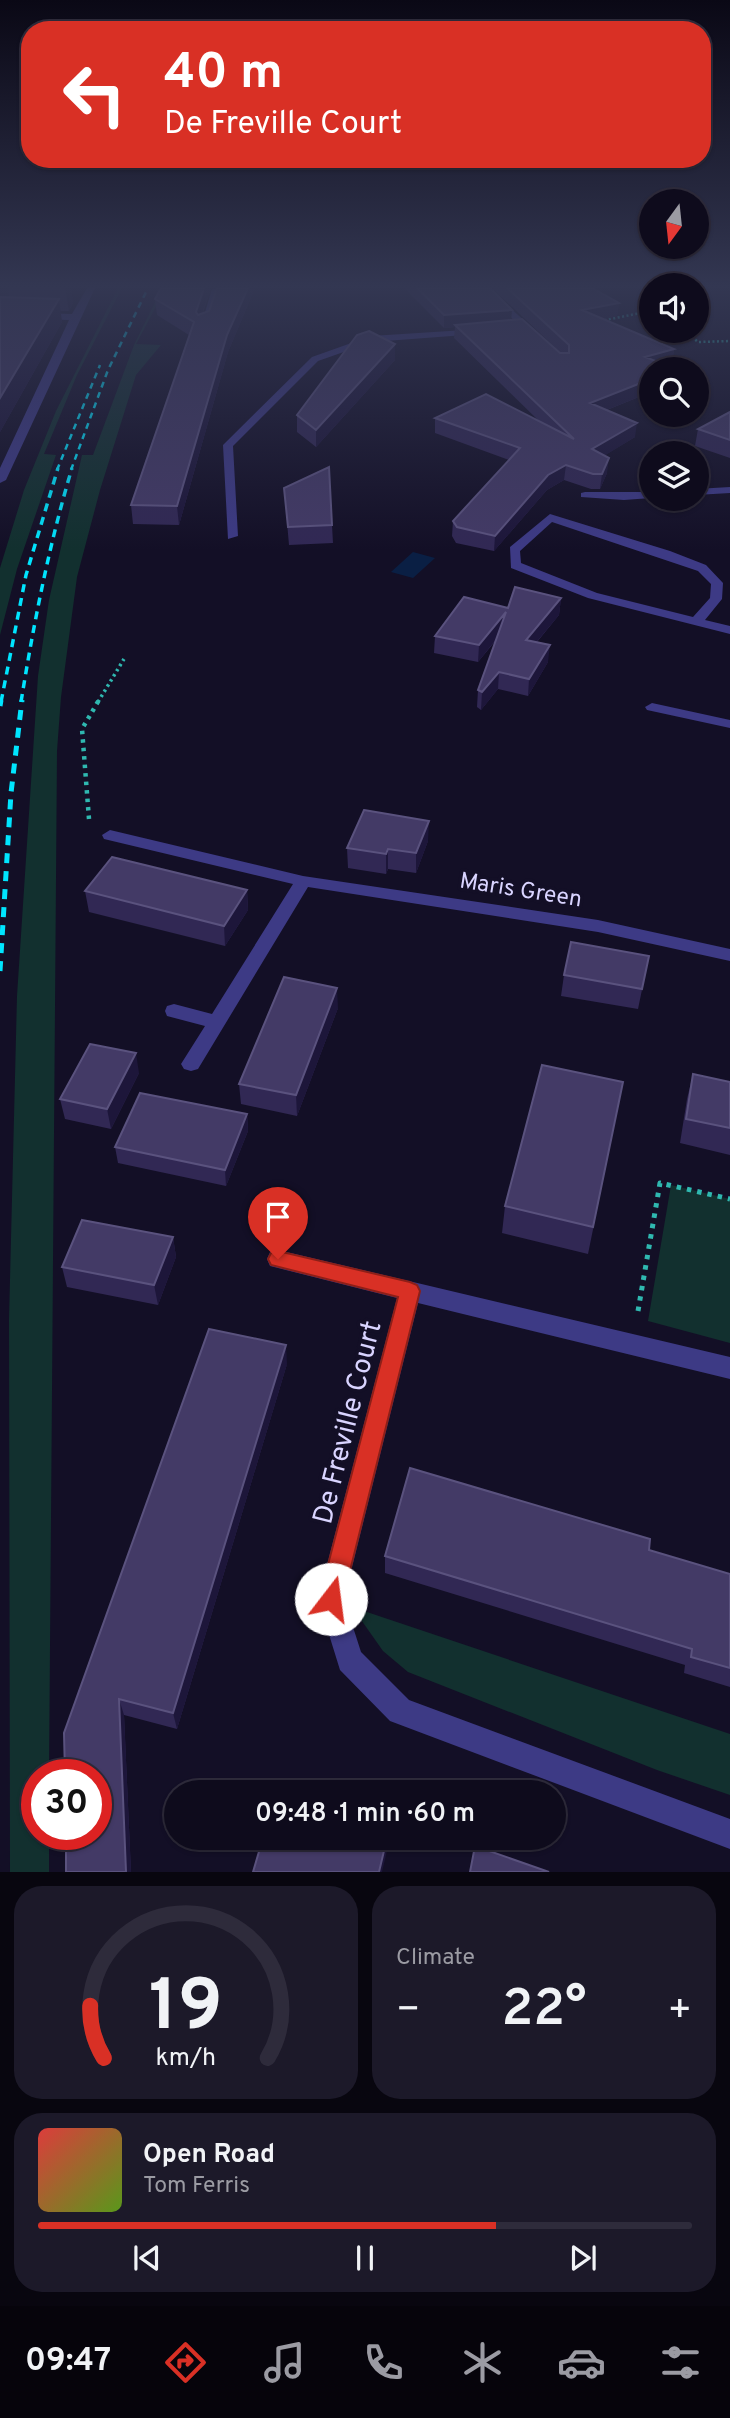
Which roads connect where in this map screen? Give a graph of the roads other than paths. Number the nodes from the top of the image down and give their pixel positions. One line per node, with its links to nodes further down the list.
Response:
1 (48, 375): 3 (street)
2 (298, 375): 8 (street)
3 (0, 480)
4 (730, 490): 5 (street)
5 (709, 491)
6 (585, 495): 7 (street)
7 (639, 496)
8 (232, 537)
9 (696, 621): 9 (street); 10 (street)
10 (730, 630)
11 (652, 707): 12 (street)
12 (730, 724)
13 (110, 835): 14 (street, Maris Green)
14 (303, 881): 15 (street, Maris Green); 17 (street)
15 (730, 955)
16 (174, 1011): 17 (street)
17 (217, 1022): 18 (street)
18 (191, 1064)
19 (278, 1259): 20 (street)
20 (410, 1291): 21 (street); 22 (street, De Freville Court)
21 (730, 1368)
22 (730, 1834)

